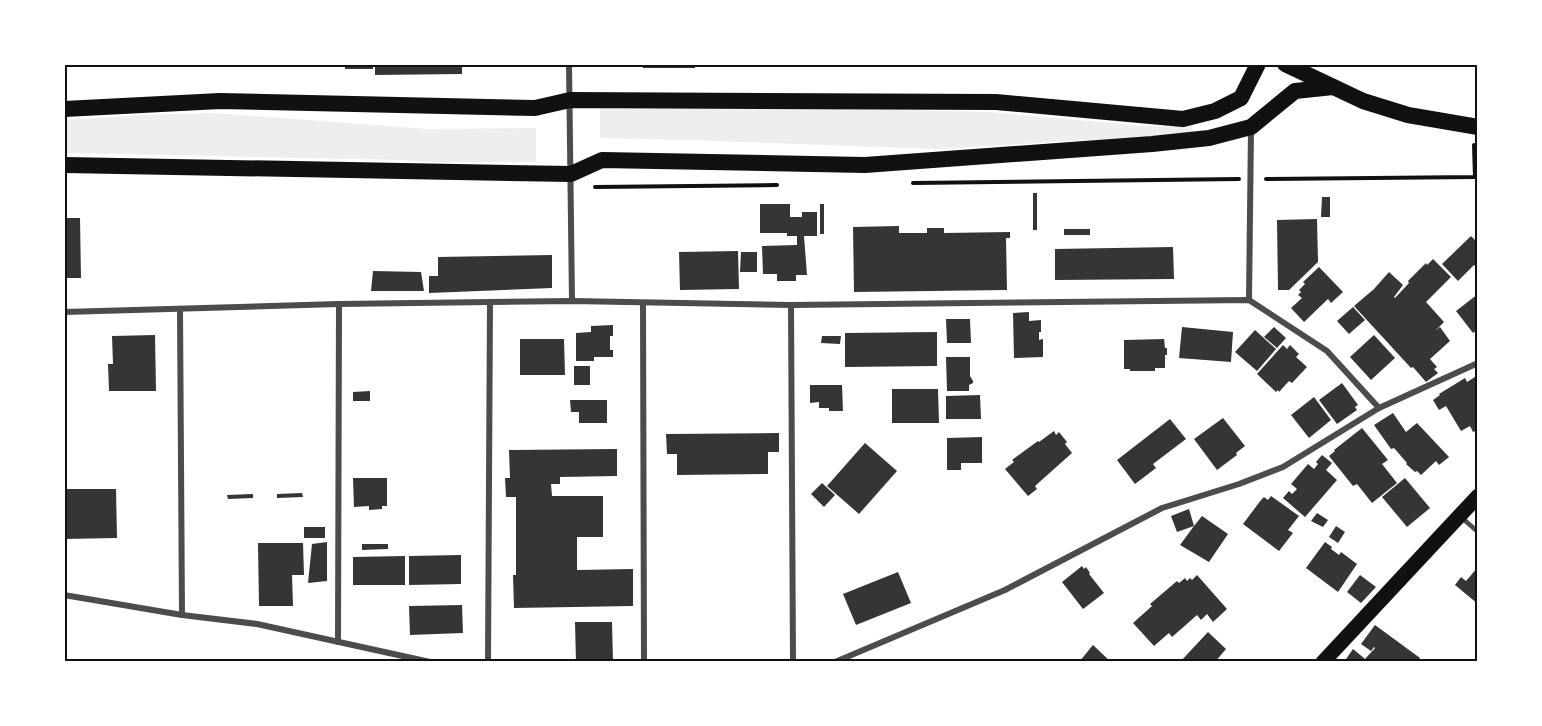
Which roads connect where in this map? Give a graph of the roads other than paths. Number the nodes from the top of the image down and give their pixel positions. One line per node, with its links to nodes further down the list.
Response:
1 (569, 64): 5 (street)
2 (1258, 64): 5 (highway)
3 (1286, 64): 4 (highway)
4 (1333, 87): 7 (highway); 8 (highway)
5 (570, 100): 6 (highway); 10 (street)
6 (64, 109)
7 (1251, 127): 10 (highway); 11 (street)
8 (1478, 127)
9 (64, 165): 10 (highway)
10 (571, 174): 12 (street)
11 (1249, 300): 16 (street); 20 (street)
12 (572, 301): 13 (street); 14 (street)
13 (490, 302): 15 (street); 28 (street)
14 (643, 303): 16 (street); 29 (street)
15 (339, 304): 17 (street); 26 (street)
16 (791, 305): 30 (street)
17 (180, 309): 18 (street); 25 (street)
18 (64, 312)
19 (1478, 363): 20 (street)
20 (1379, 408): 31 (street)
21 (1478, 496): 22 (main road)
22 (1459, 515): 23 (lane); 32 (main road)
23 (1478, 532)
24 (64, 596): 25 (street)
25 (182, 615): 26 (street)
26 (338, 642): 27 (street)
27 (430, 662)
28 (488, 662)
29 (644, 662)
30 (793, 662)
31 (835, 662)
32 (1323, 662)

